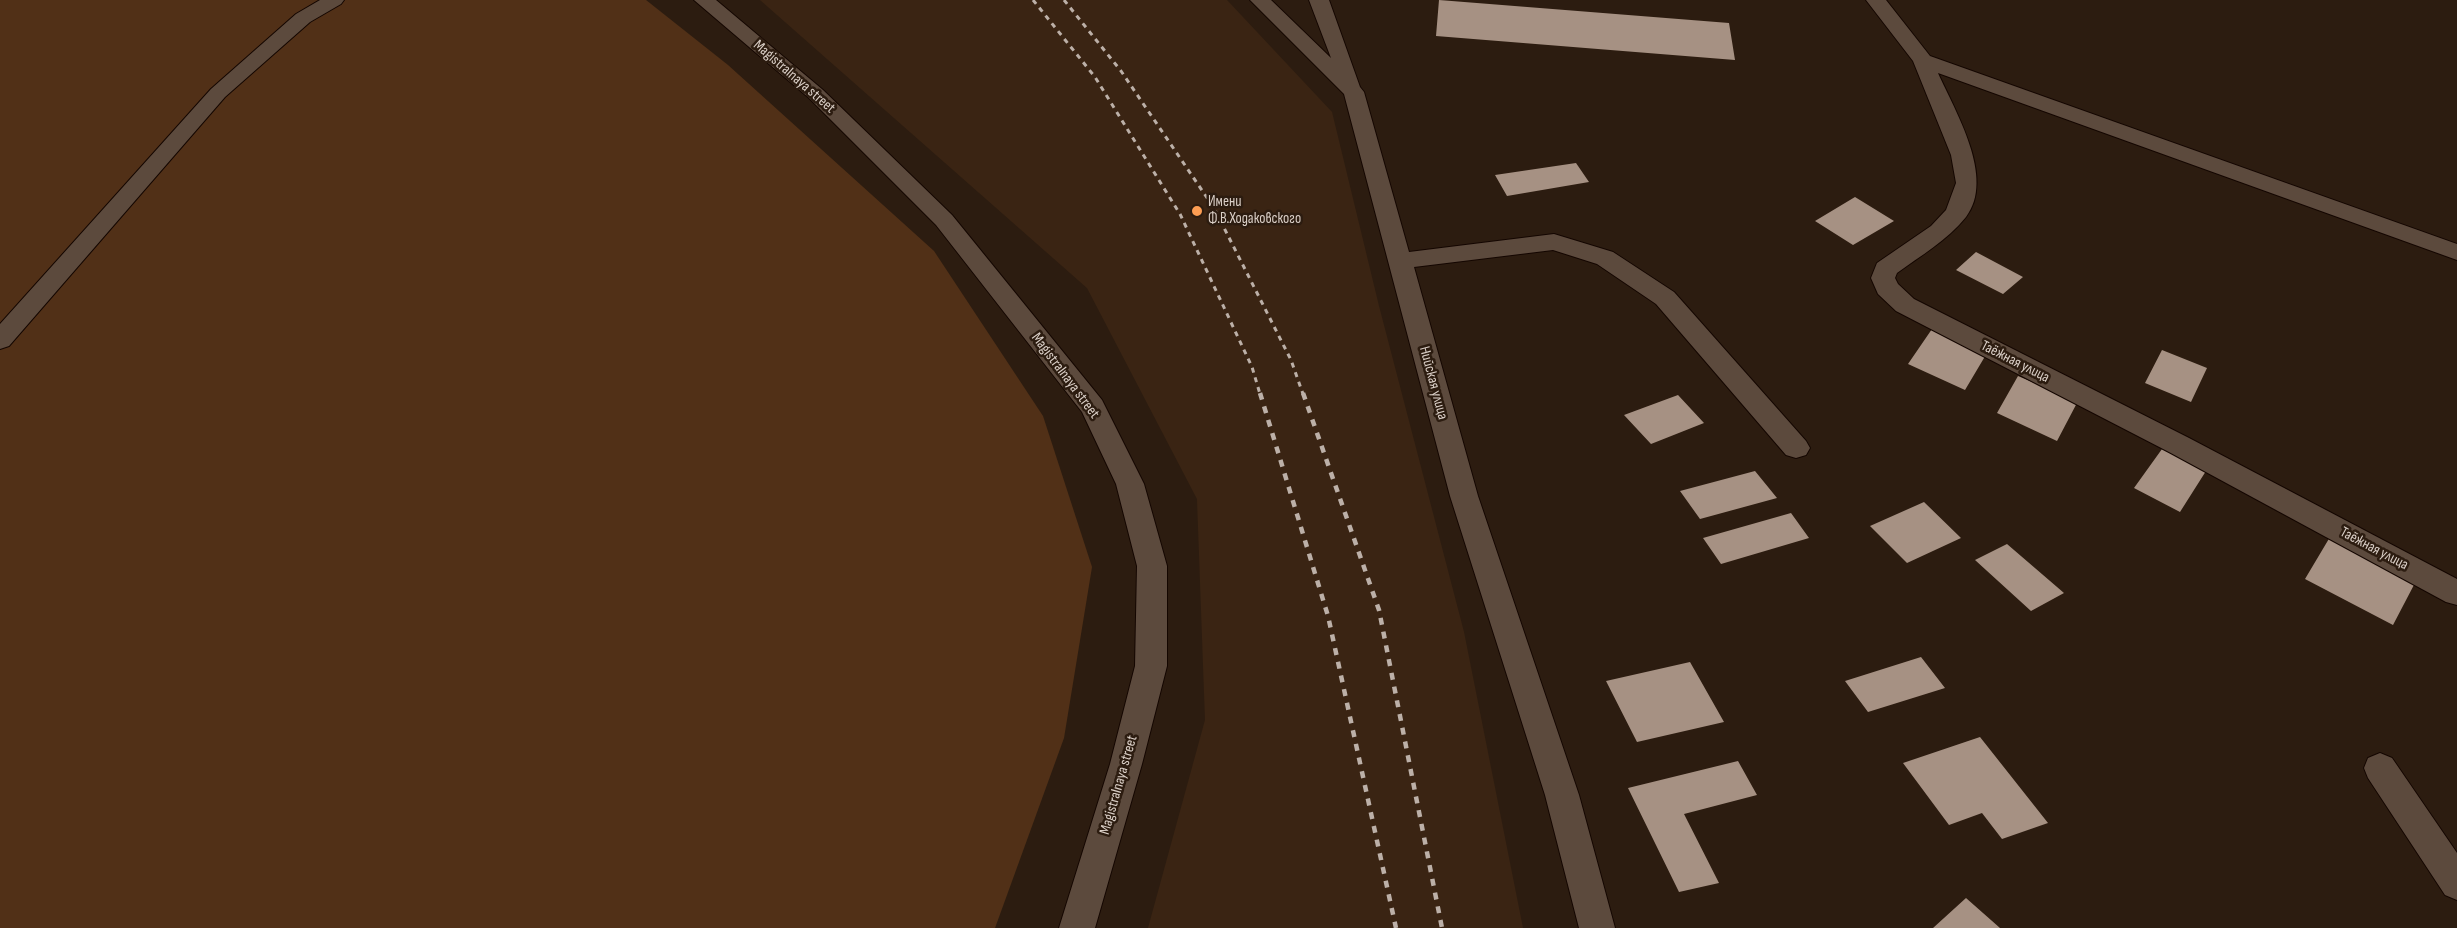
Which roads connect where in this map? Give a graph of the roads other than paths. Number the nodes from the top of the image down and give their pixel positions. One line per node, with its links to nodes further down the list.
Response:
1 (334, 0): 10 (street)
2 (704, 0): 15 (street, Magistralnaya street)
3 (1260, 0): 7 (street)
4 (1319, 0): 7 (street, Нийская улица)
5 (1876, 0): 6 (street, Таёжная улица)
6 (1923, 60): 8 (street); 12 (street, Таёжная улица)
7 (1354, 92): 9 (street, Нийская улица)
8 (2457, 252)
9 (1400, 261): 11 (street); 16 (street, Нийская улица)
10 (0, 340)
11 (1796, 448)
12 (2457, 592)
13 (2380, 768): 14 (street)
14 (2457, 883)
15 (1077, 928)
16 (1597, 928)

